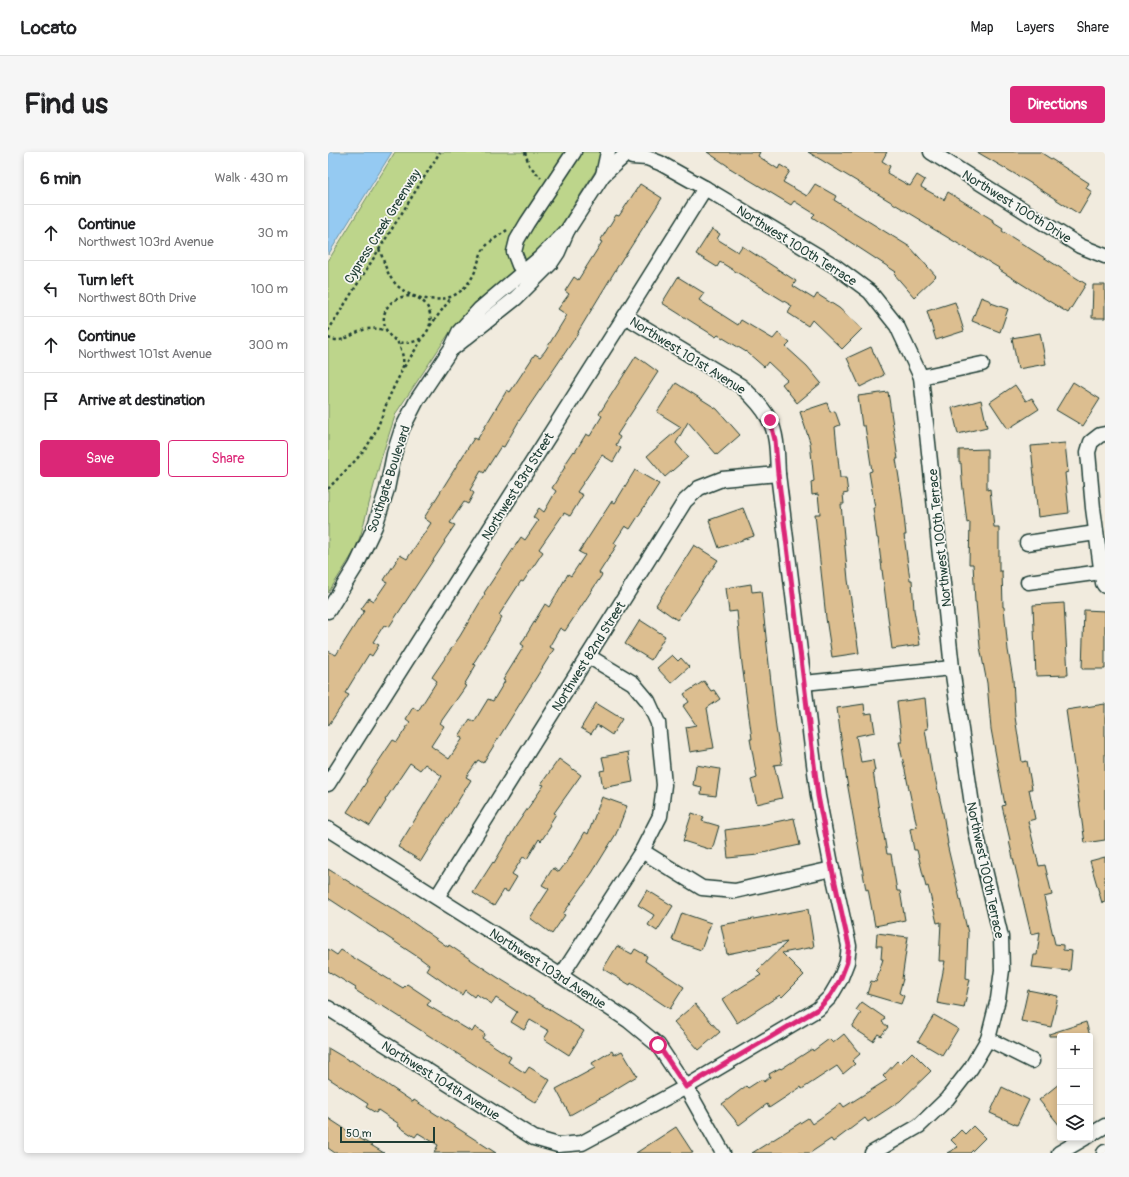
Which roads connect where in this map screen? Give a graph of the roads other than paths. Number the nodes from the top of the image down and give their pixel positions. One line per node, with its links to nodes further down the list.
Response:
1 (574, 152): 11 (street)
2 (608, 152): 7 (street, Southgate Boulevard)
3 (648, 152): 6 (street, Northwest 100th Terrace)
4 (931, 152): 10 (street, Northwest 100th Drive)
5 (626, 155): 6 (street, Northwest 100th Terrace); 7 (street, Southgate Boulevard)
6 (660, 163): 8 (street, Northwest 100th Terrace)
7 (603, 175): 9 (street, Southgate Boulevard)
8 (705, 188): 12 (street, Northwest 83rd Street); 15 (street, Northwest 100th Terrace)
9 (567, 231): 11 (street, Southgate Boulevard); 13 (street, Southgate Boulevard)
10 (1105, 256)
11 (524, 272): 13 (street, Southgate Boulevard)
12 (625, 316): 17 (street, Northwest 101st Avenue); 26 (street, Northwest 83rd Street)
13 (451, 349): 22 (street, Southgate Boulevard)
14 (982, 364): 15 (street)
15 (921, 377): 24 (street, Northwest 100th Terrace)
16 (1105, 434): 18 (street)
17 (778, 474): 23 (street, Northwest 82nd Street); 25 (street, Northwest 101st Avenue)
18 (1096, 533): 19 (street); 20 (street)
19 (1027, 543)
20 (1103, 579): 21 (street)
21 (1028, 582)
22 (328, 611)
23 (588, 656): 28 (street); 30 (street, Northwest 82nd Street)
24 (952, 668): 25 (street); 33 (street, Northwest 100th Terrace)
25 (804, 683): 29 (street, Northwest 101st Avenue)
26 (328, 784)
27 (328, 829): 30 (street, Northwest 103rd Avenue)
28 (642, 851): 29 (street); 31 (street)
29 (832, 869): 35 (street, Northwest 101st Avenue)
30 (437, 897): 31 (street, Northwest 103rd Avenue)
31 (561, 976): 35 (street, Northwest 103rd Avenue)
32 (328, 1008): 39 (street, Northwest 104th Avenue)
33 (988, 1039): 34 (street); 41 (street, Northwest 100th Terrace)
34 (1032, 1061)
35 (686, 1087): 39 (street, Northwest 101st Avenue); 40 (street, Northwest 103rd Avenue)
36 (1105, 1126): 37 (street)
37 (1093, 1133)
38 (1080, 1141): 42 (street)
39 (558, 1145)
40 (722, 1153)
41 (872, 1153)
42 (1059, 1153)

